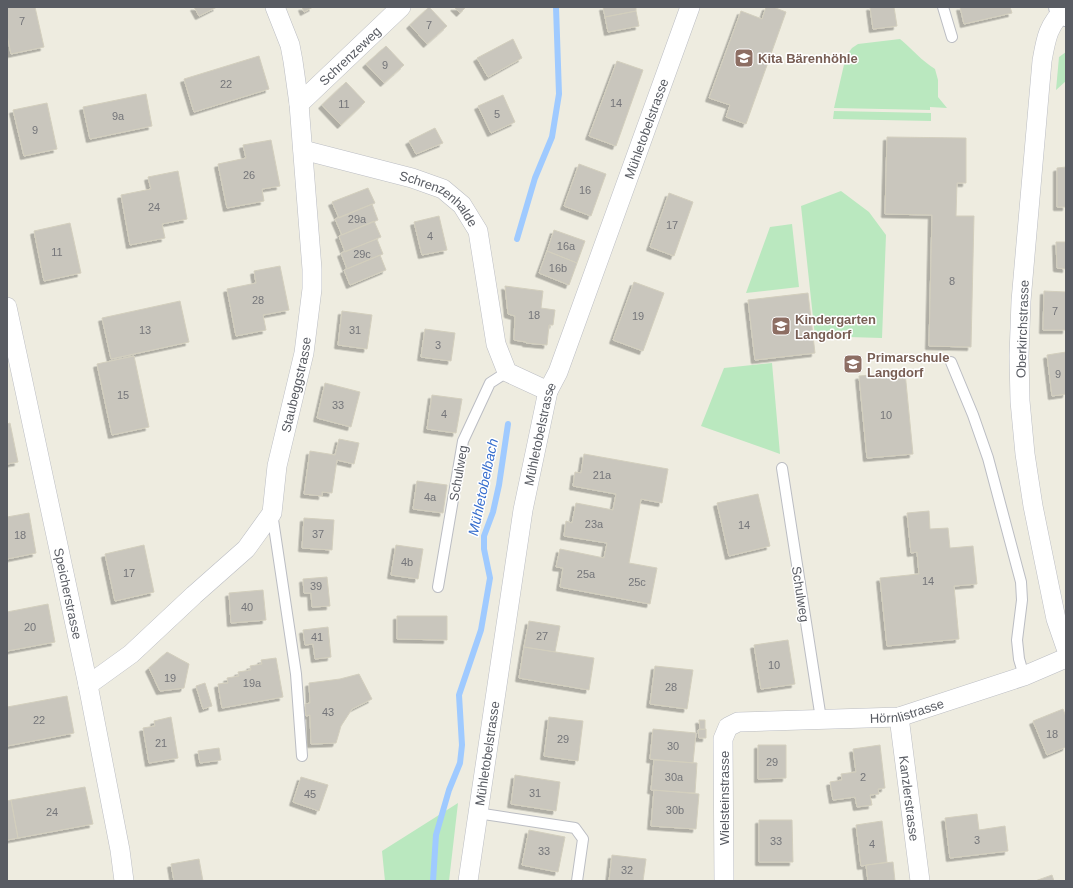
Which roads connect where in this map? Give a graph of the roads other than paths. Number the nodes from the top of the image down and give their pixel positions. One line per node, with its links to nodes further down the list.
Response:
1 (275, 7): 7 (street, Staubeggstrasse)
2 (401, 7): 7 (street, Schrenzeweg)
3 (690, 7): 12 (street, Mühletobelstrasse)
4 (943, 7): 6 (lane)
5 (1064, 11): 16 (street, Oberkirchstrasse)
6 (952, 37)
7 (299, 104): 8 (street, Staubeggstrasse)
8 (303, 150): 11 (street, Schrenzenhalde); 14 (street, Staubeggstrasse)
9 (7, 307): 19 (street, Speicherstrasse)
10 (951, 362): 18 (lane)
11 (507, 372): 12 (street); 15 (lane, Schulweg)
12 (548, 391): 24 (street, Mühletobelstrasse)
13 (782, 468): 21 (lane, Schulweg)
14 (272, 513): 19 (street, Staubeggstrasse); 23 (lane)
15 (438, 587)
16 (1066, 648)
17 (1066, 658): 18 (street, Hörnlistrasse)
18 (1024, 676): 20 (street, Hörnlistrasse)
19 (88, 685): 25 (street, Speicherstrasse)
20 (899, 716): 21 (street, Hörnlistrasse); 29 (street, Kanzlerstrasse)
21 (820, 720): 22 (street, Hörnlistrasse)
22 (738, 722): 28 (street, Wielsteinstrasse)
23 (302, 756)
24 (478, 813): 26 (street, Mühletobelstrasse); 27 (lane)
25 (124, 881)
26 (468, 881)
27 (577, 881)
28 (724, 881)
29 (920, 881)

